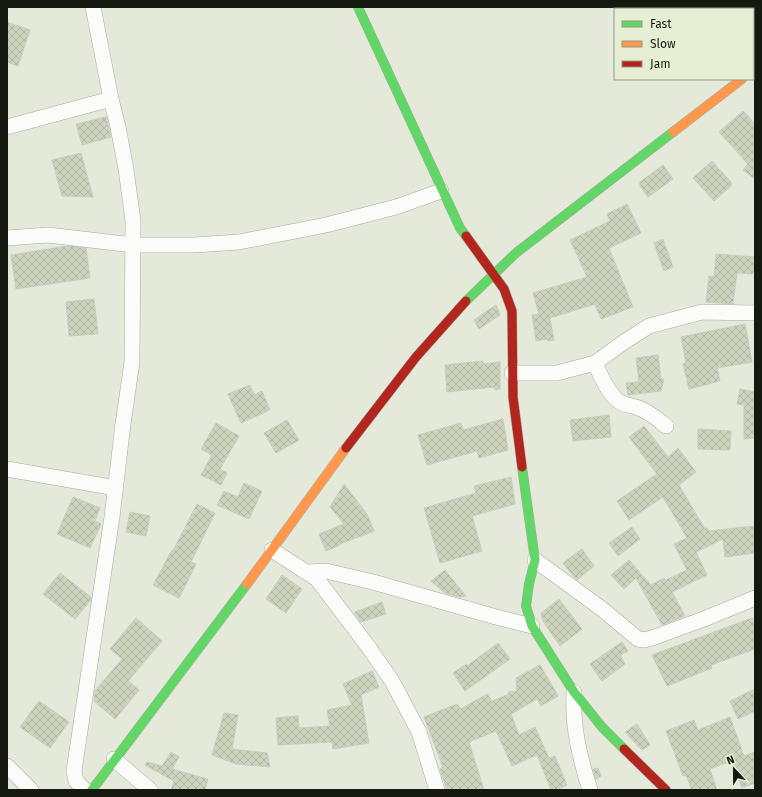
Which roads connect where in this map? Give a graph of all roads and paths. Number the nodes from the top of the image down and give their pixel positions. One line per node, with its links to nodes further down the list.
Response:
1 (93, 7): 4 (street)
2 (358, 7): 6 (main road)
3 (741, 80): 9 (main road)
4 (111, 99): 5 (street); 8 (street)
5 (7, 127)
6 (442, 191): 8 (street); 9 (main road)
7 (7, 238): 8 (street)
8 (133, 246): 15 (street)
9 (493, 273): 12 (main road); 16 (main road)
10 (755, 313): 11 (street)
11 (595, 362): 12 (street); 13 (street)
12 (512, 373): 17 (main road)
13 (666, 426)
14 (7, 469): 15 (street)
15 (116, 488): 25 (street)
16 (272, 550): 18 (street); 22 (main road)
17 (535, 560): 19 (street); 20 (main road)
18 (308, 572): 20 (street); 28 (street)
19 (755, 598)
20 (532, 626): 21 (main road)
21 (574, 692): 29 (street); 30 (main road)
22 (114, 759): 26 (main road); 27 (street)
23 (7, 766): 24 (street)
24 (31, 790)
25 (85, 790)
26 (92, 790)
27 (150, 790)
28 (437, 790)
29 (590, 790)
30 (666, 790)

